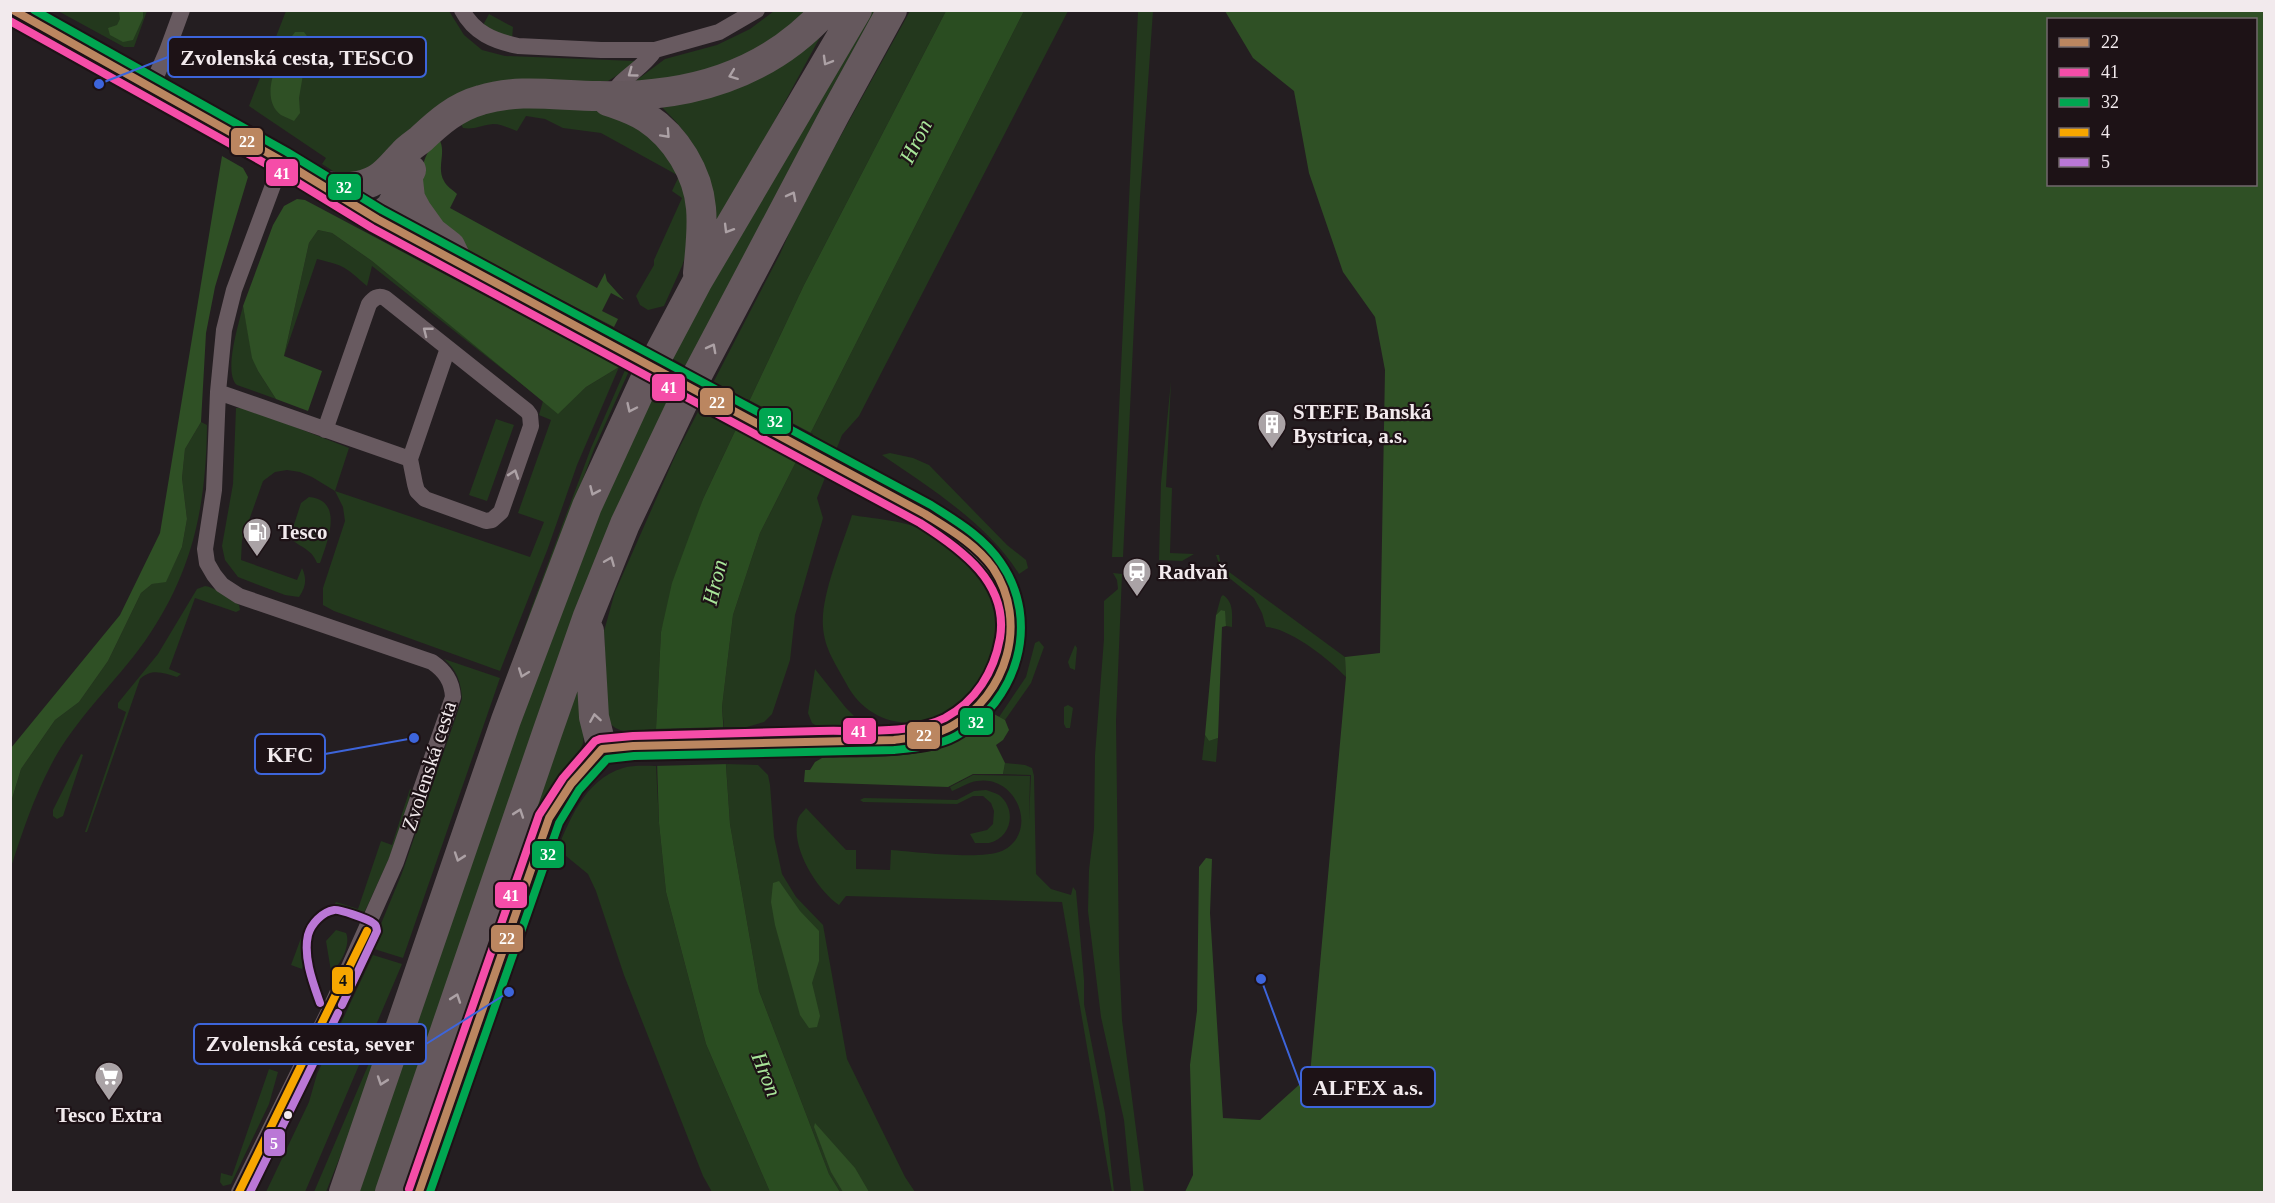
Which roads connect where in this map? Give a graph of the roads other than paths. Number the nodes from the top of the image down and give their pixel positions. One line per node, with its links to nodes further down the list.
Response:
1 (12, 10): 9 (main road)
2 (182, 10): 9 (street)
3 (462, 10): 8 (street)
4 (757, 10): 8 (street)
5 (826, 10): 10 (highway, one-way to 10)
6 (856, 10): 16 (highway, one-way to 16)
7 (892, 10): 21 (highway, one-way to 7)
8 (655, 50): 10 (street, one-way to 10)
9 (151, 87): 11 (main road)
10 (604, 96): 12 (highway); 16 (highway, one-way to 16)
11 (282, 161): 13 (main road); 18 (street, Zvolenská cesta)
12 (400, 173): 13 (highway); 14 (highway); 15 (highway)
13 (324, 186): 14 (main road)
14 (377, 219): 15 (main road)
15 (458, 263): 22 (main road, bridge)
16 (697, 282): 24 (highway, one-way to 24)
17 (448, 348): 19 (street, one-way to 19); 20 (street); 20 (street, one-way to 17)
18 (218, 392): 19 (street); 23 (street, Zvolenská cesta)
19 (325, 429): 20 (street)
20 (410, 459)
21 (588, 616): 22 (highway, one-way to 21); 25 (highway, one-way to 21)
22 (602, 749): 26 (main road)
23 (239, 1192)
24 (344, 1192)
25 (390, 1192)
26 (419, 1192)

